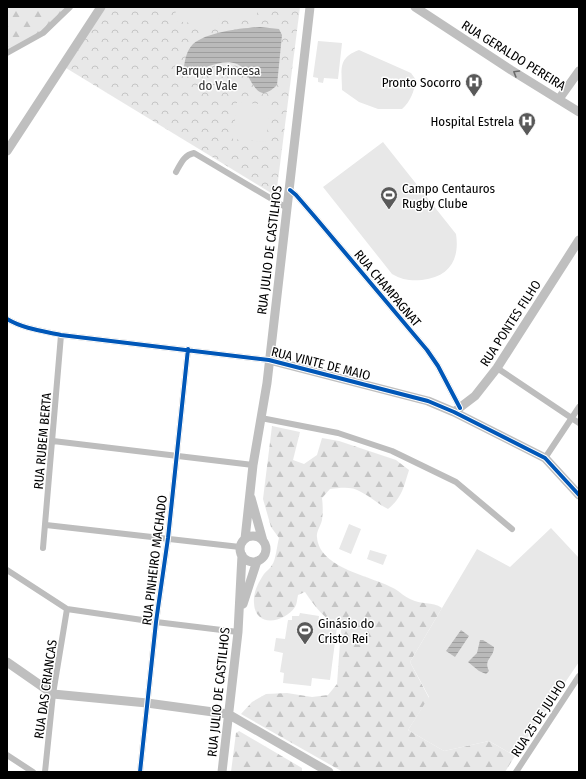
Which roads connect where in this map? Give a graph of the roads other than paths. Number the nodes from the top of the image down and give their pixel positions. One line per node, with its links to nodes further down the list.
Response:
1 (70, 7): 5 (street)
2 (101, 7): 9 (main road)
3 (310, 7): 11 (main road, RUA JULIO DE CASTILHOS)
4 (415, 7): 7 (main road, RUA GERALDO PEREIRA, one-way to 4)
5 (7, 53)
6 (579, 71): 7 (main road)
7 (559, 99): 8 (main road, RUA GERALDO PEREIRA)
8 (579, 112)
9 (7, 151)
10 (176, 172): 12 (street)
11 (290, 190): 12 (main road, RUA JULIO DE CASTILHOS); 20 (street, RUA CHAMPAGNAT)
12 (287, 208): 17 (main road, RUA JULIO DE CASTILHOS)
13 (579, 240): 18 (main road, RUA PONTES FILHO)
14 (7, 319): 15 (street, RUA VINTE DE MAIO)
15 (61, 335): 16 (street, RUA VINTE DE MAIO); 24 (street, RUA RUBEM BERTA)
16 (188, 350): 17 (street, RUA VINTE DE MAIO); 25 (street, RUA PINHEIRO MACHADO)
17 (269, 360): 20 (main road, RUA VINTE DE MAIO); 21 (main road, RUA JULIO DE CASTILHOS)
18 (497, 368): 20 (main road, RUA PONTES FILHO); 22 (street)
19 (579, 407): 22 (street)
20 (457, 410): 26 (main road, RUA VINTE DE MAIO)
21 (261, 418): 27 (main road, RUA JULIO DE CASTILHOS); 31 (street)
22 (571, 419): 23 (street); 26 (street)
23 (579, 423)
24 (53, 441): 25 (street); 30 (street, RUA RUBEM BERTA)
25 (176, 456): 27 (street); 32 (street, RUA PINHEIRO MACHADO)
26 (545, 458): 29 (main road, RUA VINTE DE MAIO)
27 (253, 465): 28 (main road, RUA JULIO DE CASTILHOS)
28 (250, 495): 33 (main road, RUA JULIO DE CASTILHOS); 34 (main road, RUA JULIO DE CASTILHOS)
29 (579, 495)
30 (46, 525): 32 (street); 35 (street, RUA RUBEM BERTA)
31 (512, 529)
32 (168, 538): 34 (street); 40 (street, RUA PINHEIRO MACHADO)
33 (263, 541): 34 (main road); 36 (main road)
34 (242, 547): 36 (main road); 39 (main road, RUA JULIO DE CASTILHOS)
35 (43, 548)
36 (257, 561): 39 (main road, RUA JULIO DE CASTILHOS)
37 (7, 570): 38 (street)
38 (67, 609): 40 (street); 44 (street, RUA DAS CRIANCAS)
39 (239, 614): 41 (main road, RUA JULIO DE CASTILHOS)
40 (156, 622): 41 (street); 45 (street, RUA PINHEIRO MACHADO)
41 (238, 632): 46 (main road, RUA JULIO DE CASTILHOS)
42 (7, 662): 44 (main road)
43 (579, 676): 53 (street, RUA 25 DE JULHO)
44 (53, 694): 45 (main road); 49 (street, RUA DAS CRIANCAS)
45 (147, 703): 46 (main road); 50 (street, RUA PINHEIRO MACHADO)
46 (228, 714): 51 (main road, RUA JULIO DE CASTILHOS); 52 (main road)
47 (7, 755): 48 (street)
48 (33, 772)
49 (45, 772)
50 (140, 772)
51 (222, 772)
52 (329, 772)
53 (516, 772)

